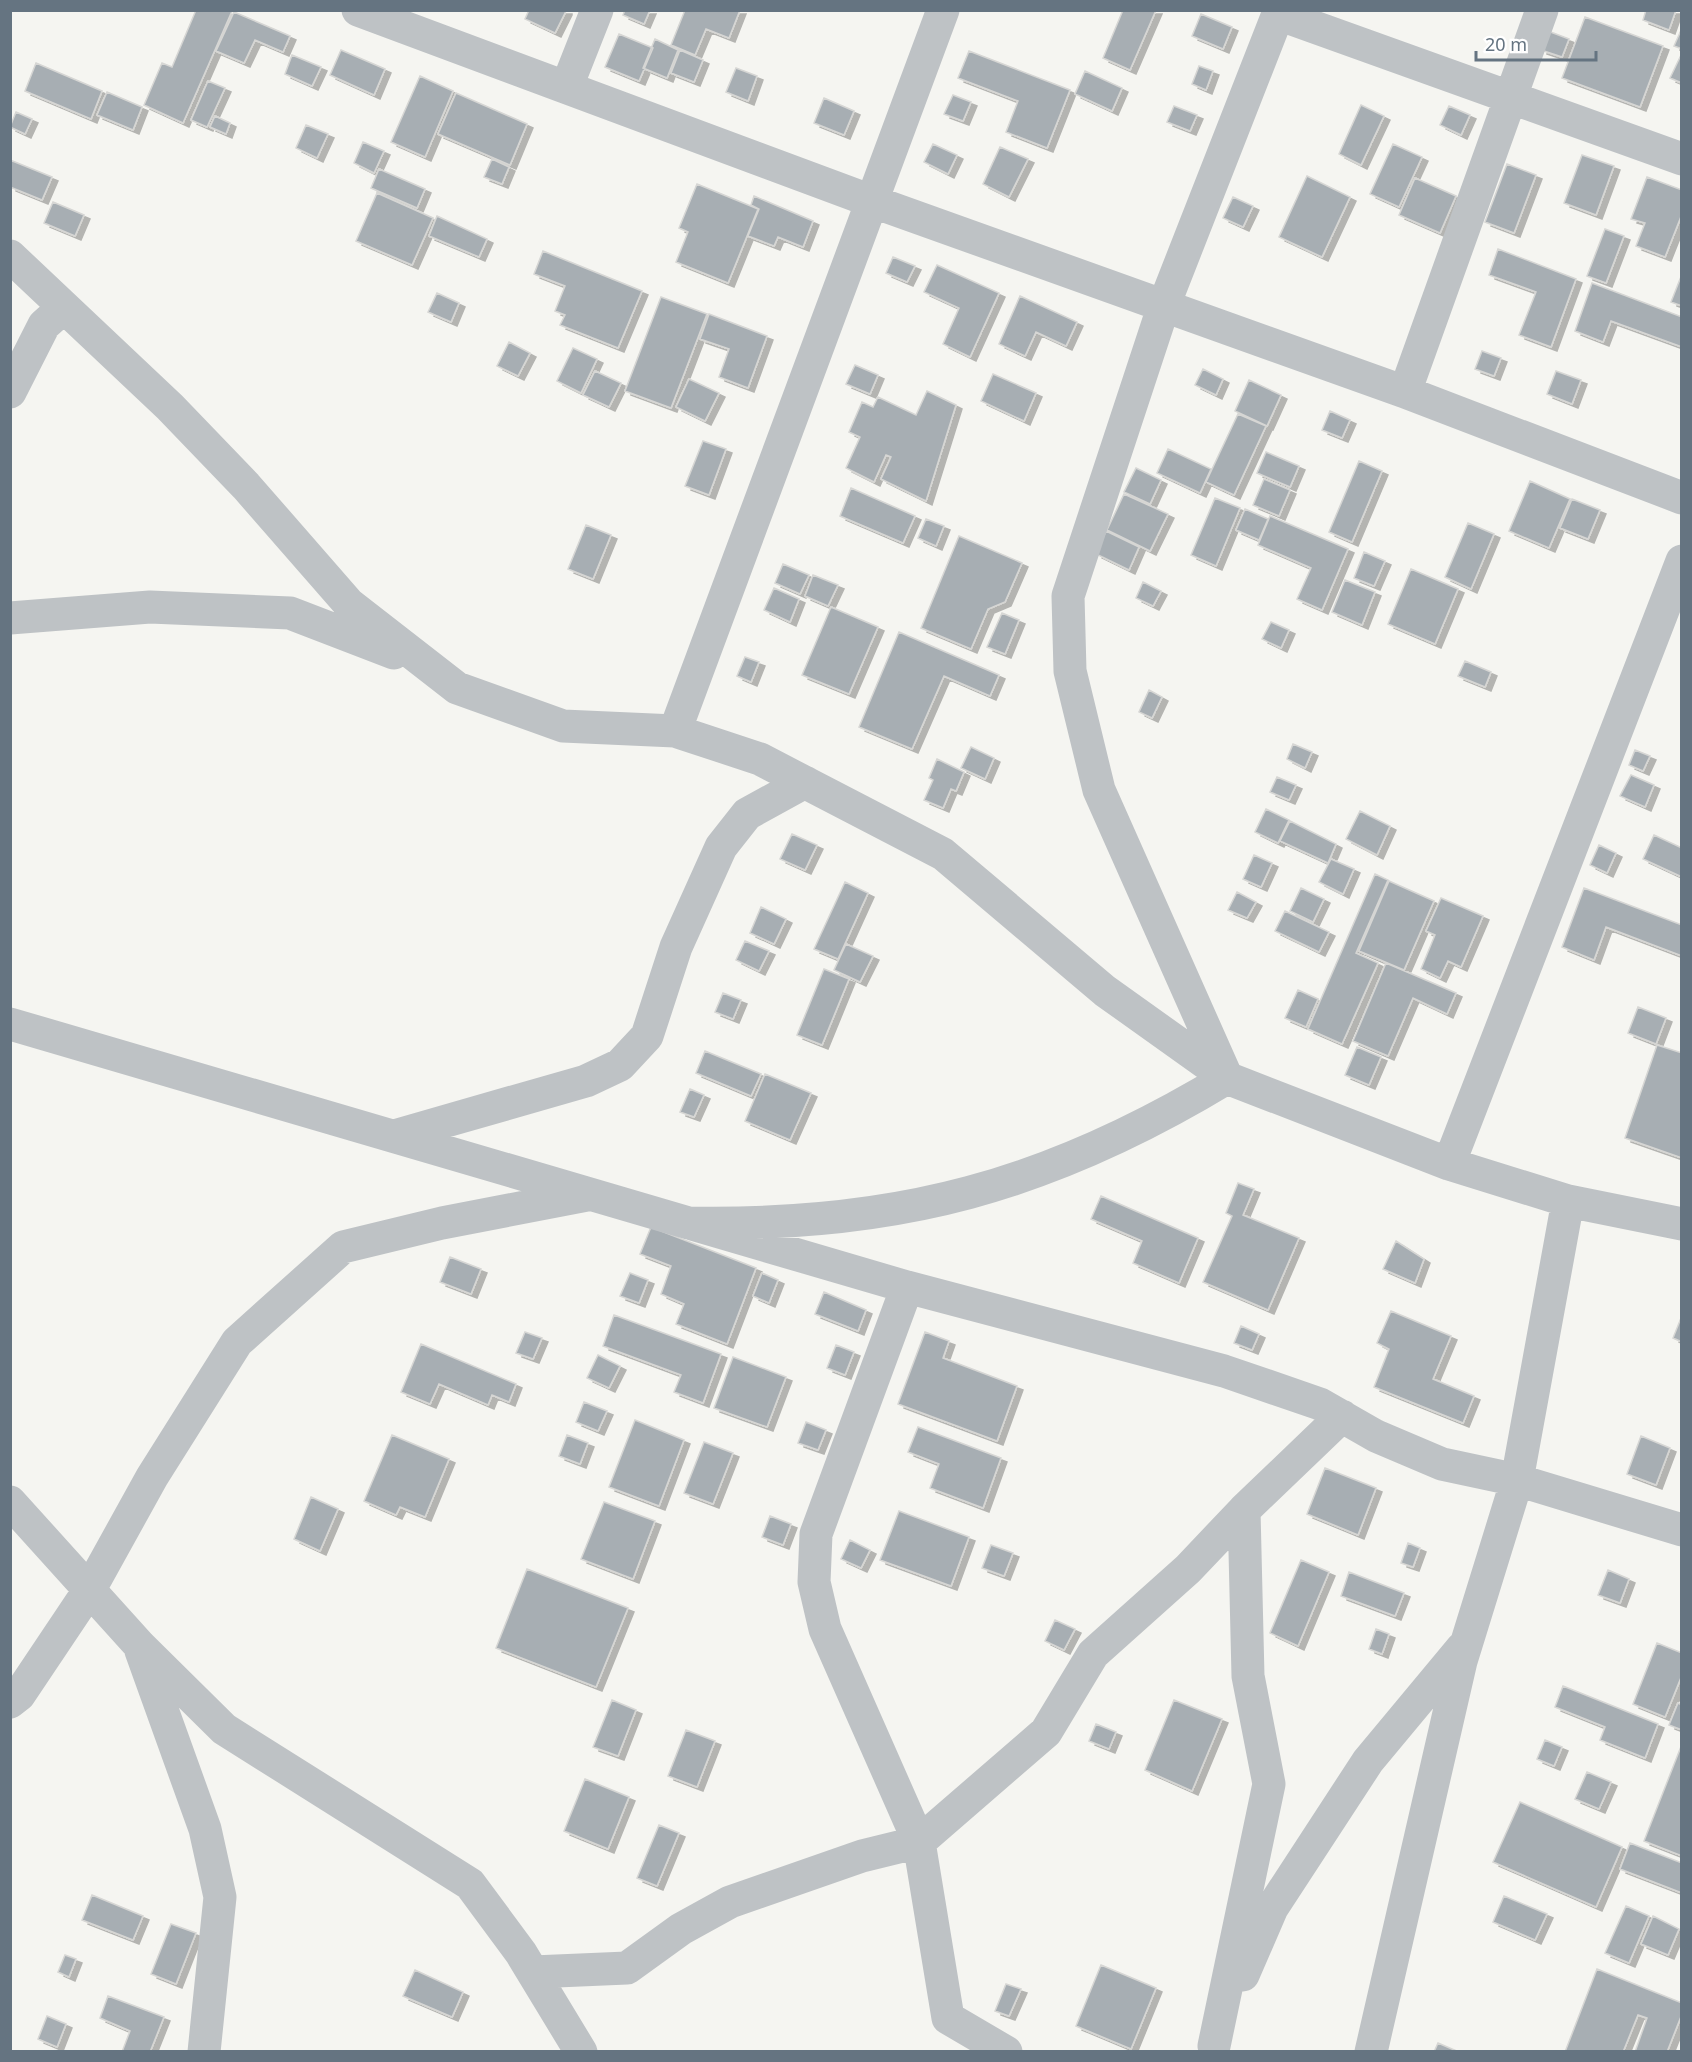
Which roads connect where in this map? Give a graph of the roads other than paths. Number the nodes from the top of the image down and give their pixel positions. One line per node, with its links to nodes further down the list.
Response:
1 (358, 10): 5 (street)
2 (597, 10): 5 (street)
3 (944, 10): 8 (street)
4 (1542, 10): 6 (street)
5 (567, 86): 8 (street)
6 (1511, 98): 7 (street); 10 (street); 13 (street)
7 (1682, 159)
8 (874, 202): 10 (street); 18 (street)
9 (10, 256): 11 (street)
10 (1164, 305): 13 (street); 21 (street)
11 (63, 308): 12 (street); 17 (street)
12 (10, 392)
13 (1405, 392): 14 (street)
14 (1682, 498)
15 (1682, 561): 23 (street)
16 (10, 618): 17 (street)
17 (457, 688): 18 (street)
18 (675, 731): 19 (street)
19 (805, 782): 21 (street); 22 (street)
20 (10, 1024): 22 (street)
21 (1227, 1078): 23 (street); 26 (street)
22 (394, 1136): 24 (street)
23 (1449, 1164): 25 (street)
24 (592, 1194): 26 (street); 34 (street)
25 (1568, 1201): 27 (street); 30 (street)
26 (688, 1223): 28 (street)
27 (1682, 1224)
28 (907, 1287): 29 (street); 38 (street)
29 (1342, 1416): 30 (street); 32 (street)
30 (1517, 1480): 33 (street); 35 (street)
31 (10, 1502): 34 (street)
32 (1244, 1510): 38 (street); 40 (street)
33 (1682, 1530)
34 (90, 1589): 36 (street); 37 (street)
35 (1466, 1643): 40 (street); 44 (street)
36 (140, 1646): 39 (street); 41 (street)
37 (10, 1702)
38 (919, 1842): 39 (street); 43 (street)
39 (533, 1972): 42 (street)
40 (1212, 2049)
41 (204, 2052)
42 (581, 2052)
43 (1006, 2052)
44 (1371, 2052)

